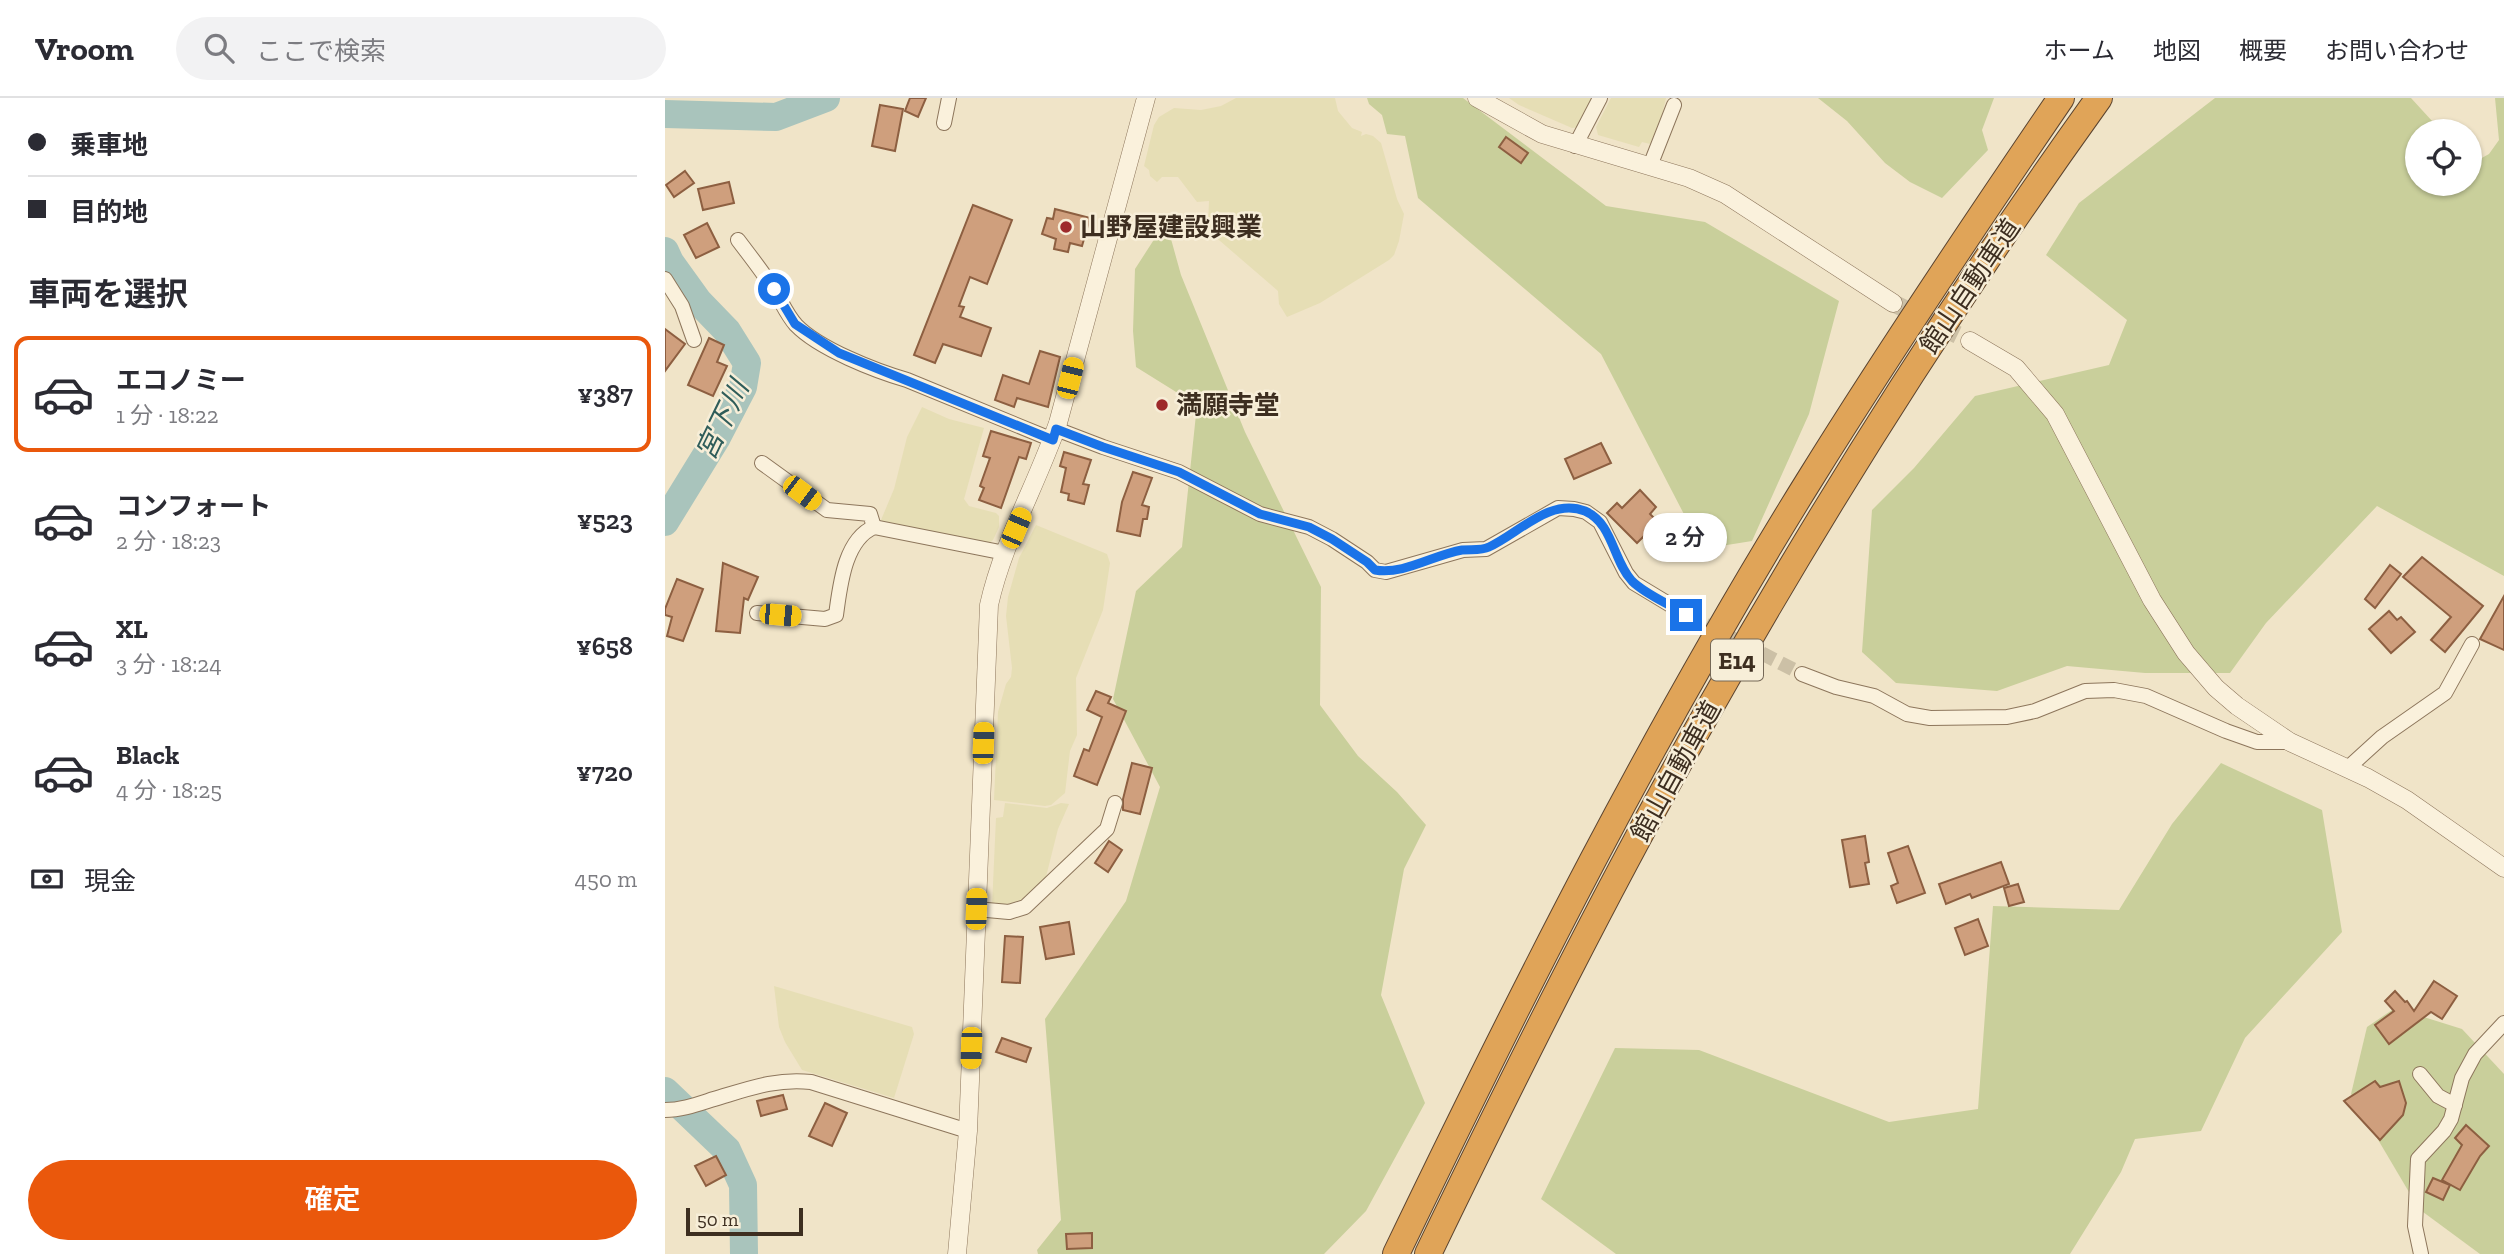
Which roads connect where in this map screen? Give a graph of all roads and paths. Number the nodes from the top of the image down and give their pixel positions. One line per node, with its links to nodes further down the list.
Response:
1 (949, 98): 8 (street)
2 (1146, 98): 16 (street)
3 (1477, 98): 9 (street)
4 (1600, 98): 9 (street)
5 (2061, 98): 35 (highway, 館山自動車道 / E14)
6 (2099, 98): 36 (highway, 館山自動車道 / E14)
7 (1674, 105): 10 (street)
8 (944, 123)
9 (1576, 146): 10 (street)
10 (1650, 166): 13 (street)
11 (738, 240): 16 (street)
12 (665, 279): 14 (street)
13 (1893, 303)
14 (694, 341)
15 (1970, 341): 24 (street)
16 (1055, 434): 19 (street); 21 (street)
17 (762, 463): 18 (street)
18 (874, 527): 19 (street); 20 (street)
19 (1005, 553): 28 (street)
20 (757, 613)
21 (1686, 615)
22 (2472, 643): 25 (street)
23 (1802, 674): 24 (street)
24 (2290, 742): 25 (street)
25 (2348, 768): 27 (street)
26 (1115, 803): 28 (street)
27 (2504, 868)
28 (976, 909): 33 (street)
29 (2504, 1023): 31 (street)
30 (2420, 1074): 31 (street)
31 (2455, 1105): 37 (street)
32 (670, 1110): 33 (street)
33 (968, 1131): 34 (street)
34 (957, 1254)
35 (1396, 1254)
36 (1428, 1254)
37 (2421, 1254)

